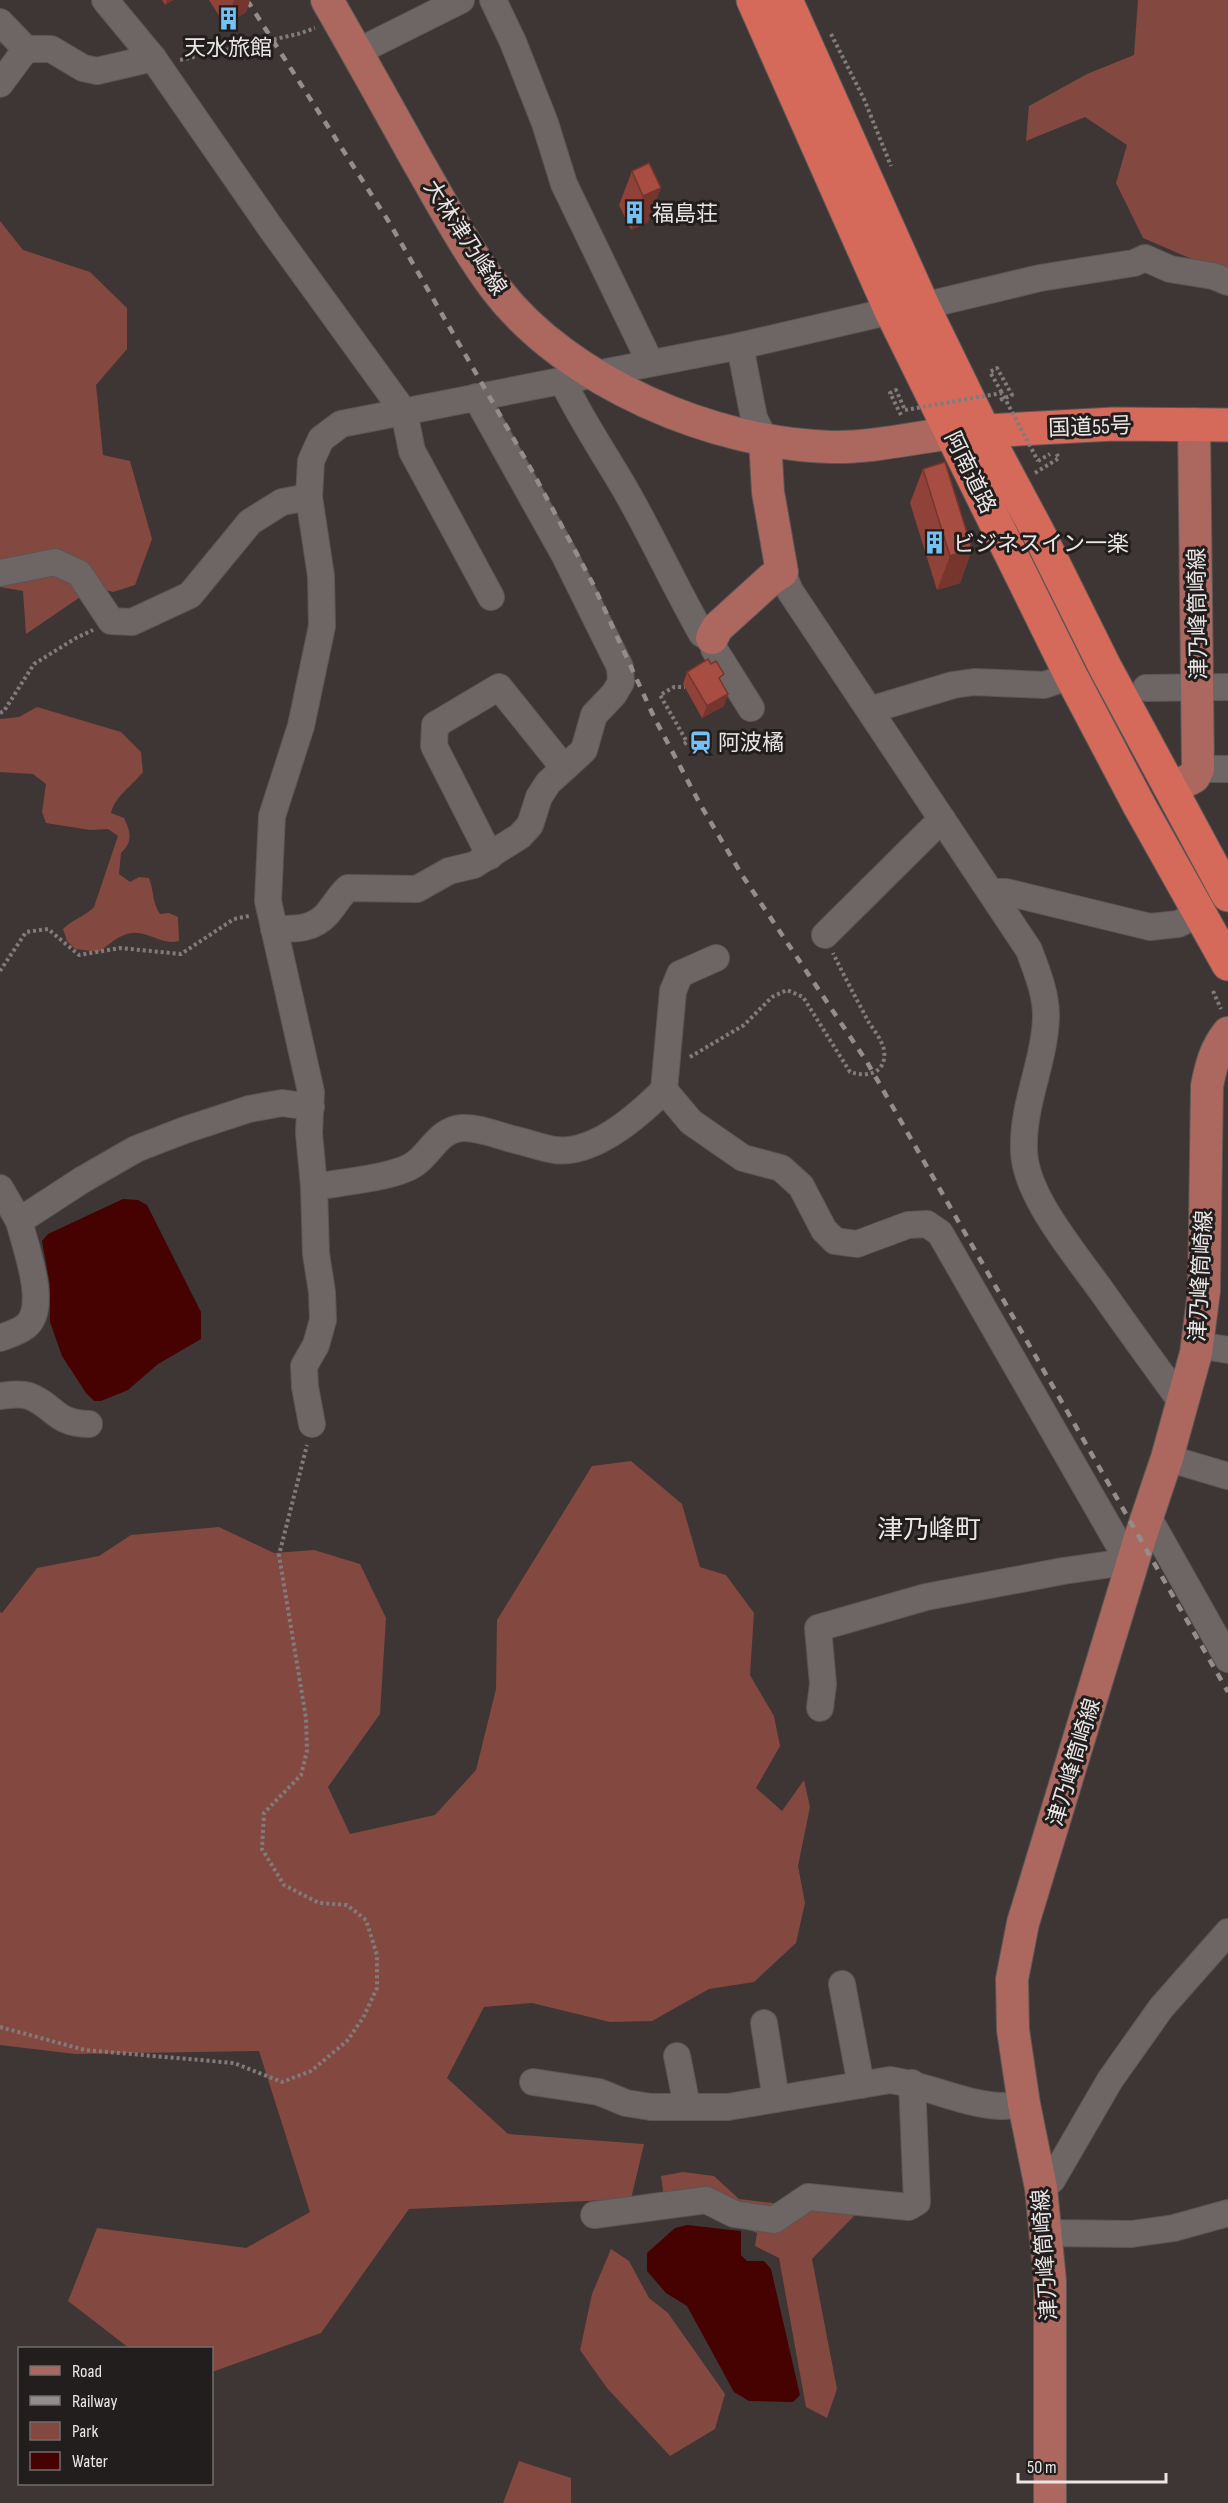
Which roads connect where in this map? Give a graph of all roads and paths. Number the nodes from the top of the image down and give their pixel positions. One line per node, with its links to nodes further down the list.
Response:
1 (105, 0): 11 (street)
2 (461, 0): 10 (street)
3 (493, 0): 18 (street)
4 (753, 0): 16 (highway, 阿南道路)
5 (786, 0): 15 (highway, 阿南道路)
6 (333, 10): 10 (main road, 大林津乃峰線); 11 (path)
7 (0, 22): 9 (street)
8 (827, 27): 13 (path)
9 (26, 49): 11 (street); 12 (street)
10 (357, 52): 20 (main road, 大林津乃峰線)
11 (153, 58): 25 (street)
12 (0, 84)
13 (895, 174)
14 (1228, 282): 15 (street)
15 (923, 306): 29 (highway, 阿南道路)
16 (891, 311): 17 (street); 29 (highway, 阿南道路)
17 (740, 346): 18 (street); 31 (street)
18 (650, 362): 20 (street)
19 (985, 370): 24 (path)
20 (595, 376): 21 (street); 31 (main road, 大林津乃峰線)
21 (563, 382): 23 (street); 39 (street)
22 (1002, 393): 24 (path); 26 (path, bridge); 30 (path, bridge)
23 (476, 397): 25 (street); 48 (street)
24 (1000, 400): 30 (path)
25 (404, 412): 34 (street); 37 (street)
26 (900, 415)
27 (1194, 424): 28 (highway, 国道55号); 30 (highway, 国道55号); 43 (main road, 津乃峰筒崎線)
28 (1228, 425)
29 (968, 432): 30 (highway, 国道55号); 31 (main road, 大林津乃峰線); 40 (highway, 阿南道路); 50 (highway, 阿南道路)
30 (1051, 439)
31 (765, 440): 35 (main road)
32 (1059, 458): 33 (path)
33 (1034, 473)
34 (309, 497): 38 (street); 56 (street)
35 (782, 572): 39 (main road); 45 (street)
36 (0, 573): 38 (street)
37 (491, 597)
38 (111, 621): 46 (path)
39 (712, 638): 44 (street)
40 (1071, 676): 45 (street); 55 (highway, 阿南道路)
41 (685, 687): 47 (path)
42 (1146, 688): 43 (street)
43 (1213, 688): 49 (main road, 津乃峰筒崎線)
44 (751, 708)
45 (870, 710): 51 (street)
46 (0, 713)
47 (684, 744)
48 (564, 768): 52 (street); 52 (street)
49 (1213, 769): 50 (main road, 津乃峰筒崎線)
50 (1171, 789): 54 (highway, 阿南道路)
51 (942, 819): 53 (street); 57 (street)
52 (490, 856): 56 (street)
53 (991, 892): 55 (street); 71 (street)
54 (1228, 895)
55 (1201, 913): 59 (highway, 阿南道路)
56 (272, 920): 60 (path); 63 (street)
57 (825, 935): 62 (path)
58 (716, 958): 62 (street)
59 (1228, 963)
60 (0, 970)
61 (1228, 1033): 68 (main road, 津乃峰筒崎線)
62 (665, 1081): 64 (street); 77 (street)
63 (311, 1107): 64 (street); 66 (street)
64 (314, 1187): 73 (street)
65 (0, 1188): 66 (street)
66 (19, 1221): 67 (street)
67 (0, 1338)
68 (1197, 1345): 69 (street); 71 (main road, 津乃峰筒崎線)
69 (1228, 1350)
70 (0, 1396): 72 (street)
71 (1183, 1404): 74 (main road, 津乃峰筒崎線)
72 (89, 1424)
73 (312, 1424): 83 (path)
74 (1167, 1458): 75 (street); 76 (main road, 津乃峰筒崎線)
75 (1228, 1476)
76 (1148, 1517): 77 (main road, 津乃峰筒崎線); 78 (street)
77 (1133, 1561): 79 (street); 89 (main road, 津乃峰筒崎線)
78 (1228, 1659)
79 (820, 1708)
80 (1228, 1932): 91 (street)
81 (842, 1984): 87 (street)
82 (764, 2023): 88 (street)
83 (0, 2027)
84 (677, 2056): 90 (street)
85 (533, 2082): 90 (street)
86 (912, 2083): 87 (street); 89 (street); 93 (street)
87 (861, 2085): 88 (street)
88 (776, 2099): 90 (street)
89 (1024, 2104): 91 (main road, 津乃峰筒崎線)
90 (687, 2106)
91 (1041, 2188): 94 (main road, 津乃峰筒崎線)
92 (1228, 2213): 94 (street)
93 (594, 2215)
94 (1045, 2233): 95 (main road, 津乃峰筒崎線)
95 (1050, 2503)

